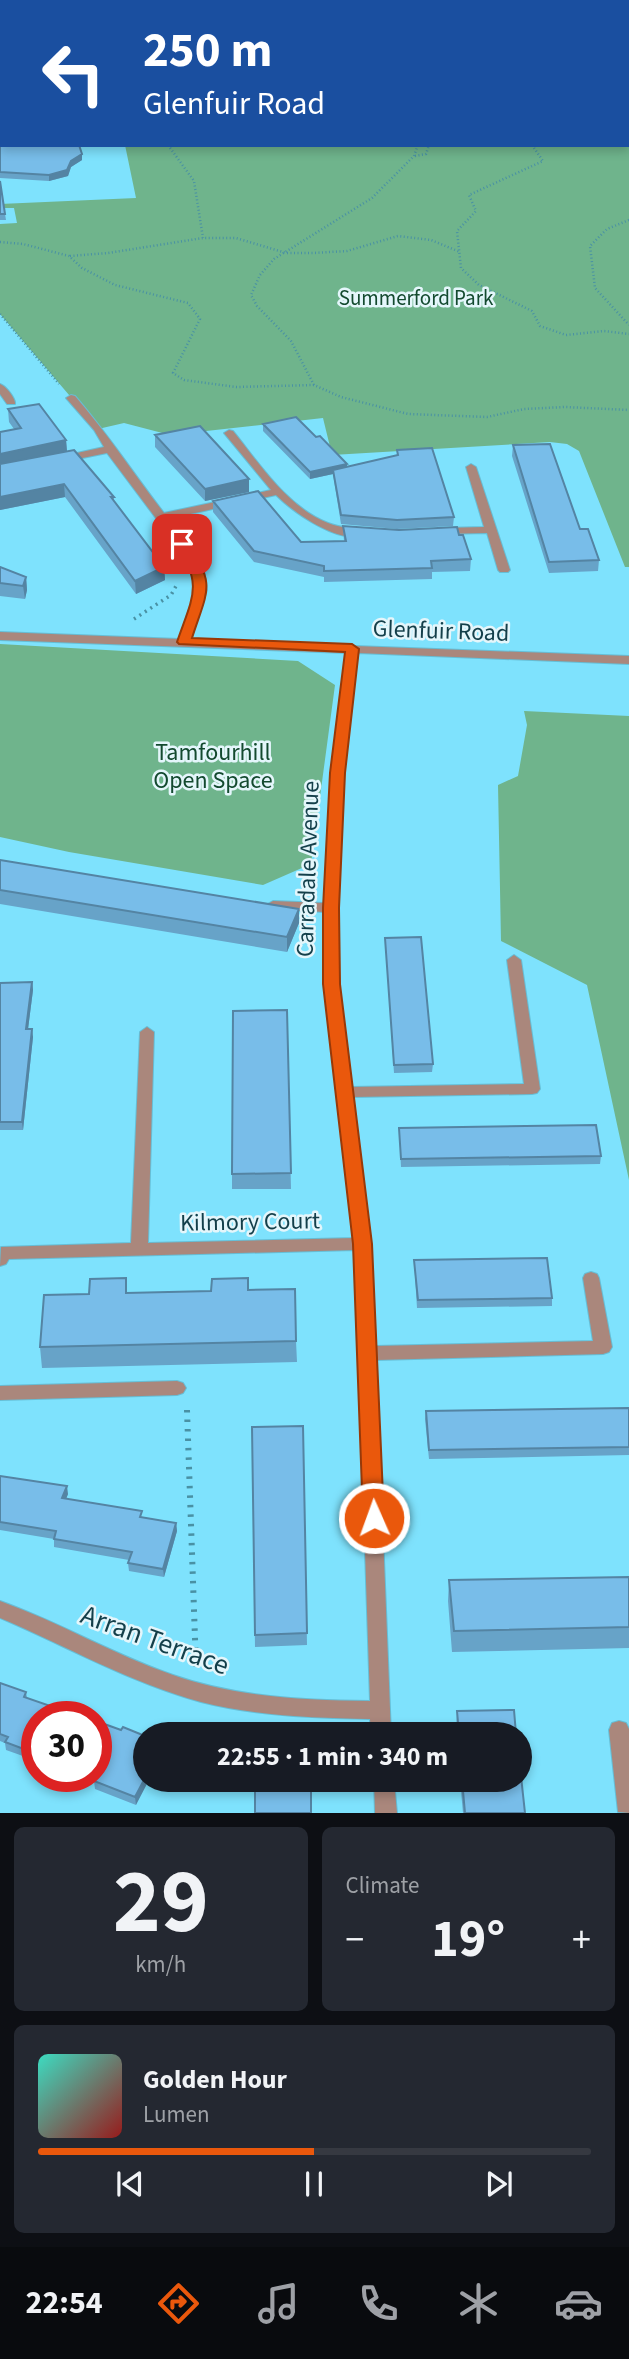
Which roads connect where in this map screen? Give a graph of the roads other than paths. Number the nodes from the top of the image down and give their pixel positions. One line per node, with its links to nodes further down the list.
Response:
1 (0, 387): 3 (street)
2 (71, 398): 5 (street)
3 (11, 402)
4 (229, 433): 8 (street)
5 (110, 449): 6 (street); 9 (street)
6 (49, 461)
7 (471, 467): 10 (street)
8 (277, 492): 9 (street); 12 (street)
9 (160, 517): 15 (street)
10 (491, 530): 11 (street); 13 (street)
11 (435, 531)
12 (380, 532)
13 (504, 570)
14 (0, 636): 15 (street, Glenfuir Road)
15 (184, 642): 16 (street, Glenfuir Road)
16 (352, 649): 17 (street, Glenfuir Road); 19 (street, Carradale Avenue)
17 (629, 660)
18 (254, 903): 19 (street)
19 (331, 908): 22 (street, Carradale Avenue)
20 (514, 960): 22 (street)
21 (147, 1032): 24 (street)
22 (345, 1092): 23 (street, Carradale Avenue)
23 (363, 1244): 24 (street, Kilmory Court); 27 (street, Carradale Avenue)
24 (139, 1249): 25 (street, Kilmory Court)
25 (0, 1260)
26 (592, 1278): 27 (street)
27 (369, 1353): 31 (street, Carradale Avenue)
28 (177, 1388): 29 (street)
29 (0, 1393)
30 (0, 1609): 31 (street, Arran Terrace)
31 (379, 1710): 32 (street, Carradale Avenue)
32 (380, 1722)
33 (619, 1730): 35 (street)
34 (385, 1792): 36 (street)
35 (629, 1812)
36 (386, 1813)

